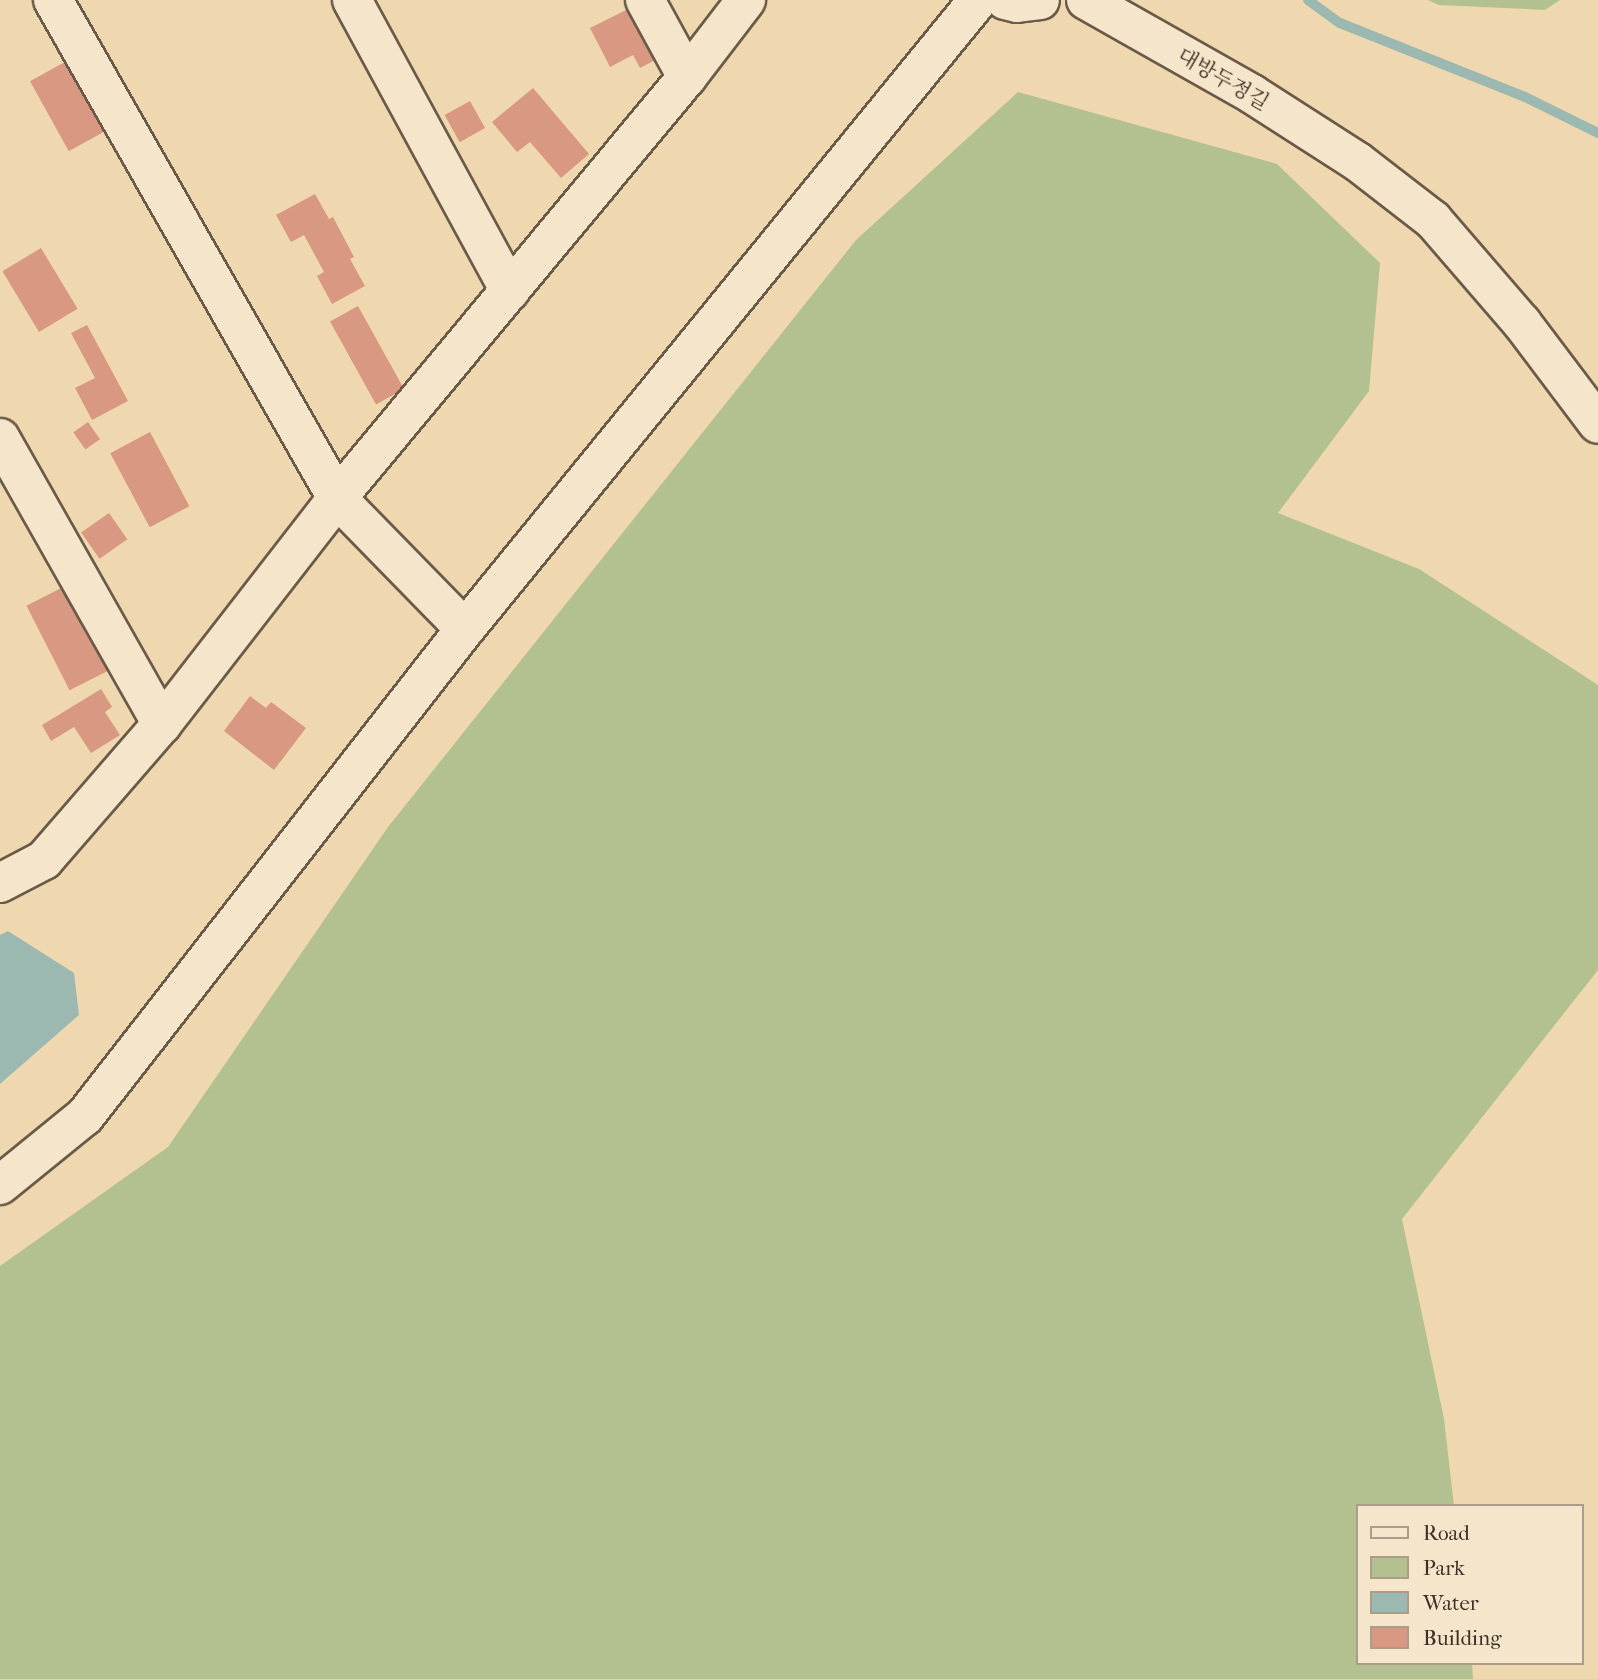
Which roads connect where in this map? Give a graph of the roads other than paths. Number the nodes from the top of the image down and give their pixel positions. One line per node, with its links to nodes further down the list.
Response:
1 (52, 0): 13 (street)
2 (352, 0): 10 (street)
3 (645, 0): 9 (street)
4 (746, 0): 9 (street)
5 (978, 0): 14 (street)
6 (1005, 0): 7 (street)
7 (1040, 0)
8 (1086, 0): 11 (street, 대방두정길)
9 (687, 77): 10 (street)
10 (510, 291): 13 (street)
11 (1598, 424)
12 (0, 438): 15 (street)
13 (337, 498): 14 (street); 15 (street)
14 (465, 629): 17 (street)
15 (162, 724): 16 (street)
16 (0, 883)
17 (0, 1185)

